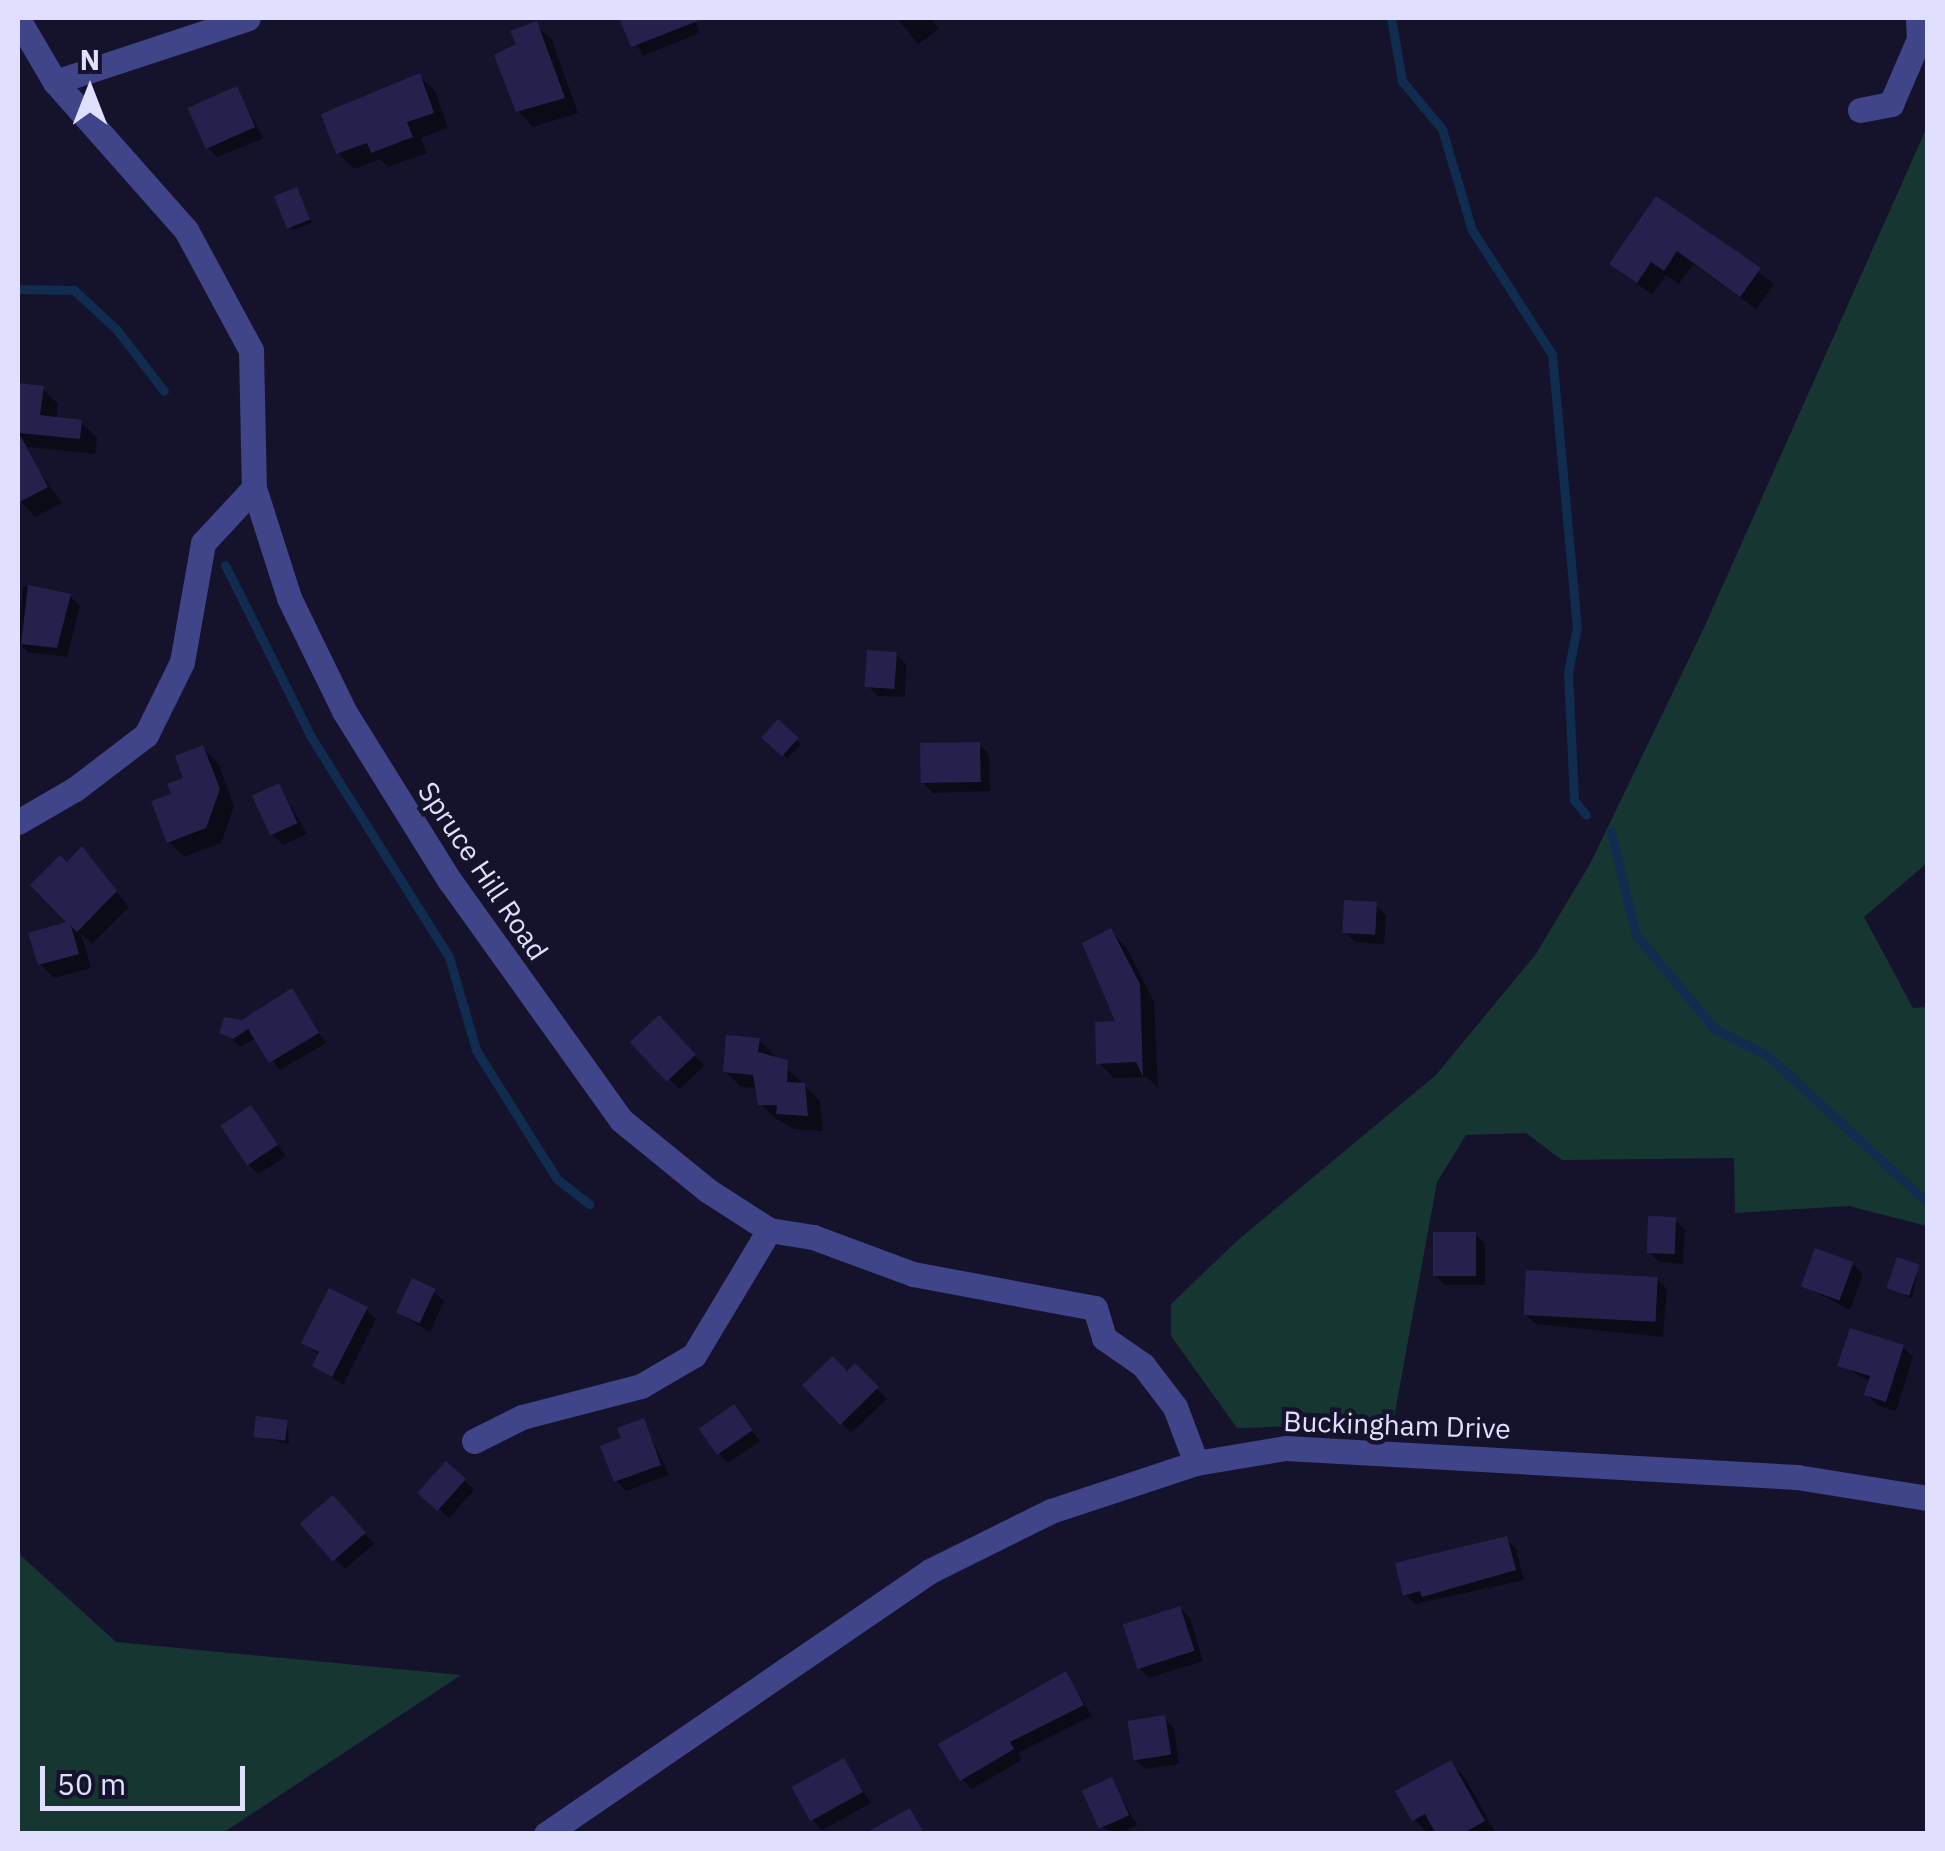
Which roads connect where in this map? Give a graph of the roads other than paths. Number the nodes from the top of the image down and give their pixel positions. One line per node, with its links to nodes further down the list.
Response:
1 (248, 18): 4 (street)
2 (1918, 18): 5 (street)
3 (18, 20): 4 (street, Spruce Hill Road)
4 (55, 82): 6 (street, Spruce Hill Road)
5 (1860, 110)
6 (254, 488): 7 (street); 8 (street, Spruce Hill Road)
7 (18, 822)
8 (769, 1230): 9 (street); 10 (street, Spruce Hill Road)
9 (474, 1441)
10 (1196, 1463): 11 (street, Buckingham Drive); 12 (street, Buckingham Drive)
11 (1928, 1498)
12 (546, 1834)

